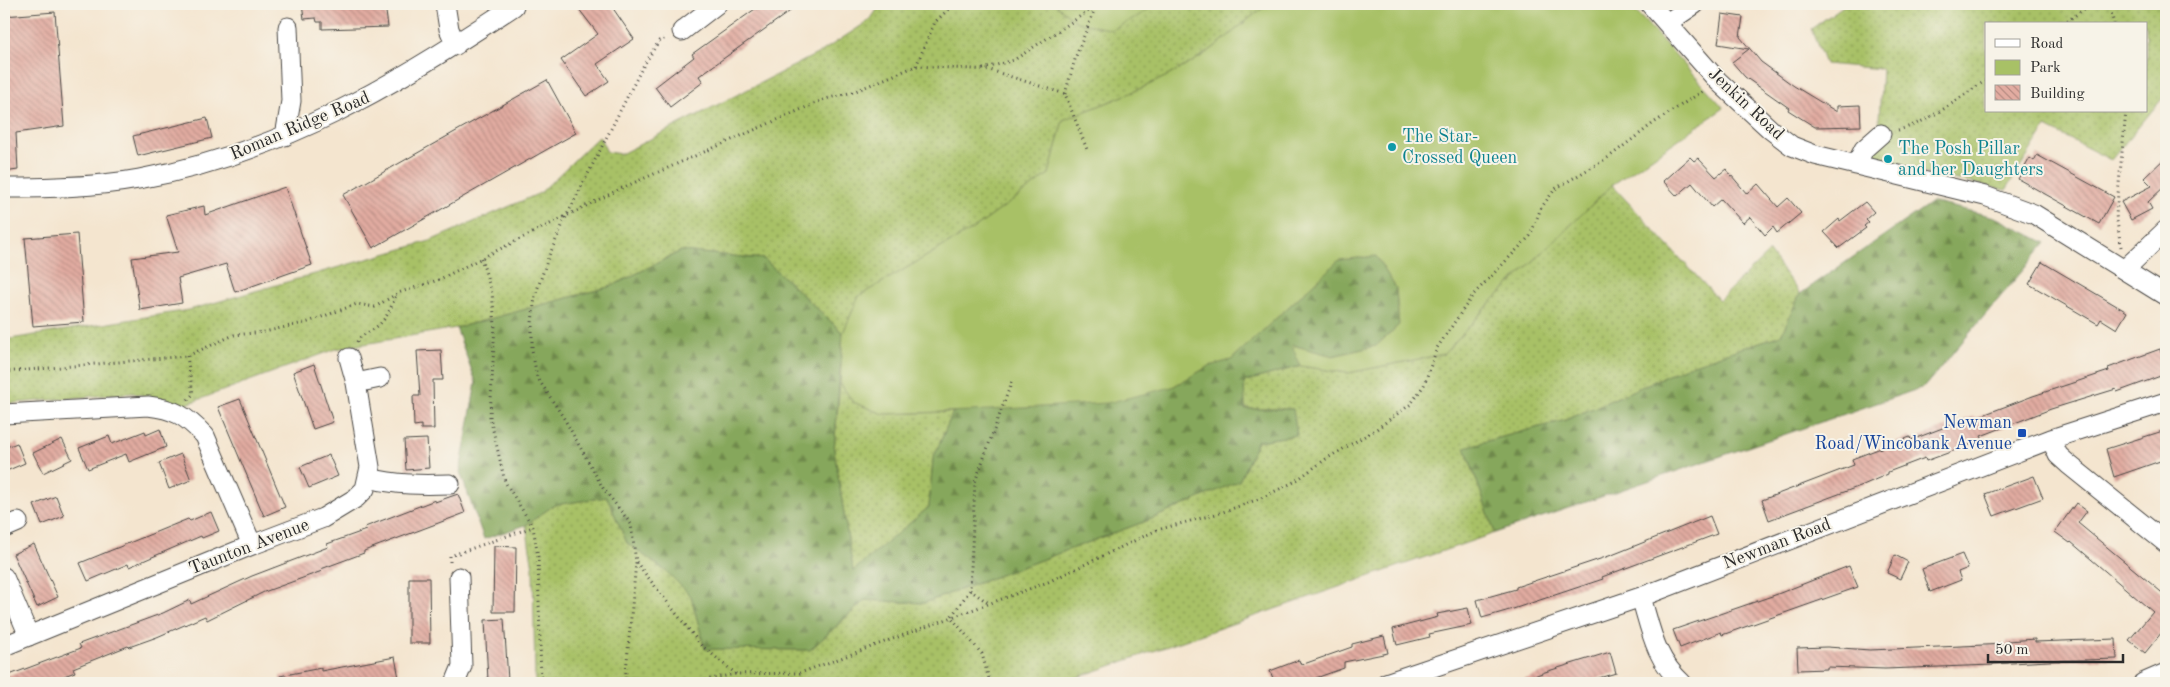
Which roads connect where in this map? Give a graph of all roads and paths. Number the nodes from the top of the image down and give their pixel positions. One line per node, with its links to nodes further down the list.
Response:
1 (445, 4): 15 (street)
2 (716, 4): 14 (street)
3 (954, 4): 16 (path)
4 (1650, 4): 12 (street, Jenkin Road)
5 (1695, 4): 12 (street)
6 (2091, 4): 10 (path)
7 (2109, 4): 11 (path)
8 (1098, 5): 17 (path); 20 (path)
9 (514, 6): 15 (street, Roman Ridge Road)
10 (2067, 22)
11 (2114, 22)
12 (1667, 23): 18 (street, Jenkin Road)
13 (288, 27): 23 (street)
14 (682, 31): 27 (path)
15 (456, 45): 23 (street, Roman Ridge Road)
16 (916, 66): 17 (path); 27 (path)
17 (980, 69): 20 (path)
18 (1718, 81): 25 (street, Jenkin Road); 53 (path)
19 (1985, 81): 22 (path)
20 (1064, 94): 24 (path)
21 (2126, 112): 30 (path)
22 (1880, 134): 25 (street)
23 (285, 136): 26 (street, Roman Ridge Road)
24 (1088, 152)
25 (1856, 165): 30 (street, Jenkin Road)
26 (4, 188)
27 (566, 217): 29 (path); 48 (path)
28 (2166, 230): 30 (street)
29 (481, 258): 31 (path); 45 (path)
30 (2124, 270): 32 (street, Jenkin Road)
31 (396, 294): 33 (path); 34 (path)
32 (2166, 296)
33 (187, 356): 35 (path); 40 (path)
34 (349, 358): 38 (street)
35 (4, 372)
36 (380, 378): 38 (street)
37 (1012, 380): 51 (path)
38 (356, 383): 43 (street)
39 (2166, 402): 42 (street, Newman Road)
40 (179, 413): 41 (street); 47 (street)
41 (4, 414)
42 (2051, 439): 46 (street); 52 (street, Newman Road)
43 (369, 478): 44 (street); 47 (street, Taunton Avenue)
44 (450, 484)
45 (533, 527): 50 (path); 60 (path)
46 (2166, 543)
47 (252, 545): 55 (street, Taunton Avenue)
48 (636, 562): 58 (path); 61 (path)
49 (4, 577): 55 (street)
50 (459, 577): 59 (street)
51 (970, 590): 53 (path); 54 (path)
52 (1641, 597): 64 (street, Newman Road); 65 (street)
53 (990, 604): 54 (path)
54 (951, 617): 58 (path); 63 (path)
55 (29, 636): 56 (street, Taunton Avenue)
56 (4, 646)
57 (2166, 673): 66 (street)
58 (736, 674): 62 (path)
59 (455, 683)
60 (541, 683)
61 (625, 683)
62 (690, 683)
63 (990, 683)
64 (1386, 683)
65 (1682, 683)
66 (2143, 683)

